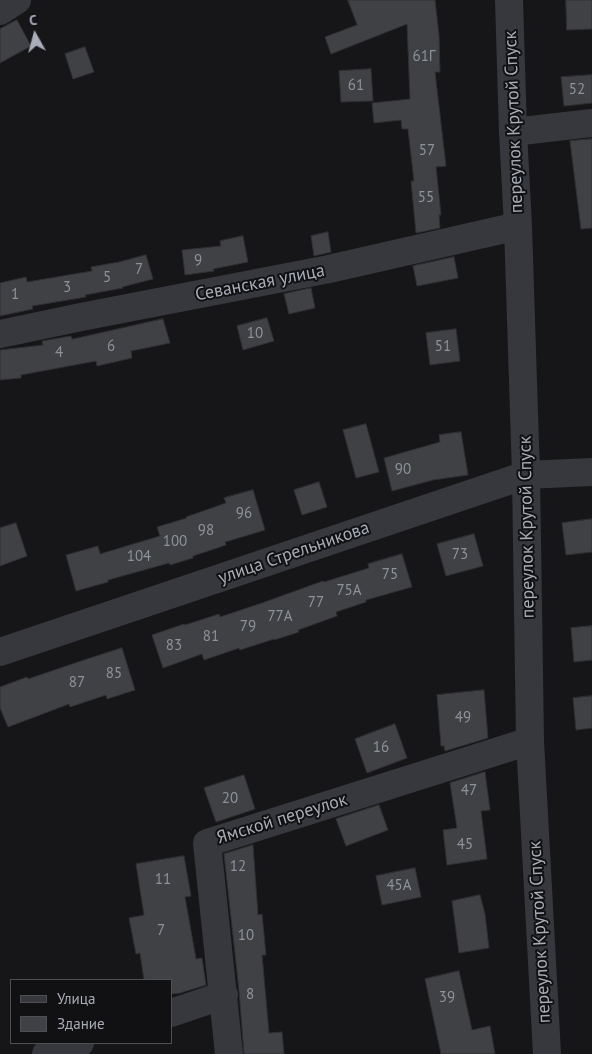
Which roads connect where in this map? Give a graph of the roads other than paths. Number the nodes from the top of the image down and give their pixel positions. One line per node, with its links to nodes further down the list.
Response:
1 (17, 0): 3 (street)
2 (509, 0): 5 (street, переулок Крутой Спуск)
3 (0, 11)
4 (592, 124): 5 (street)
5 (513, 132): 6 (street, переулок Крутой Спуск)
6 (518, 226): 7 (street, Севанская улица); 9 (street, переулок Крутой Спуск)
7 (0, 334)
8 (592, 472): 9 (street, улица Стрельникова)
9 (526, 475): 10 (street, улица Стрельникова); 11 (street, переулок Крутой Спуск)
10 (0, 652)
11 (530, 741): 12 (street, Ямской переулок); 17 (street, переулок Крутой Спуск)
12 (224, 995): 13 (street); 16 (street, Ямской переулок)
13 (172, 1013)
14 (77, 1044): 15 (street)
15 (46, 1054)
16 (229, 1054)
17 (547, 1054)

